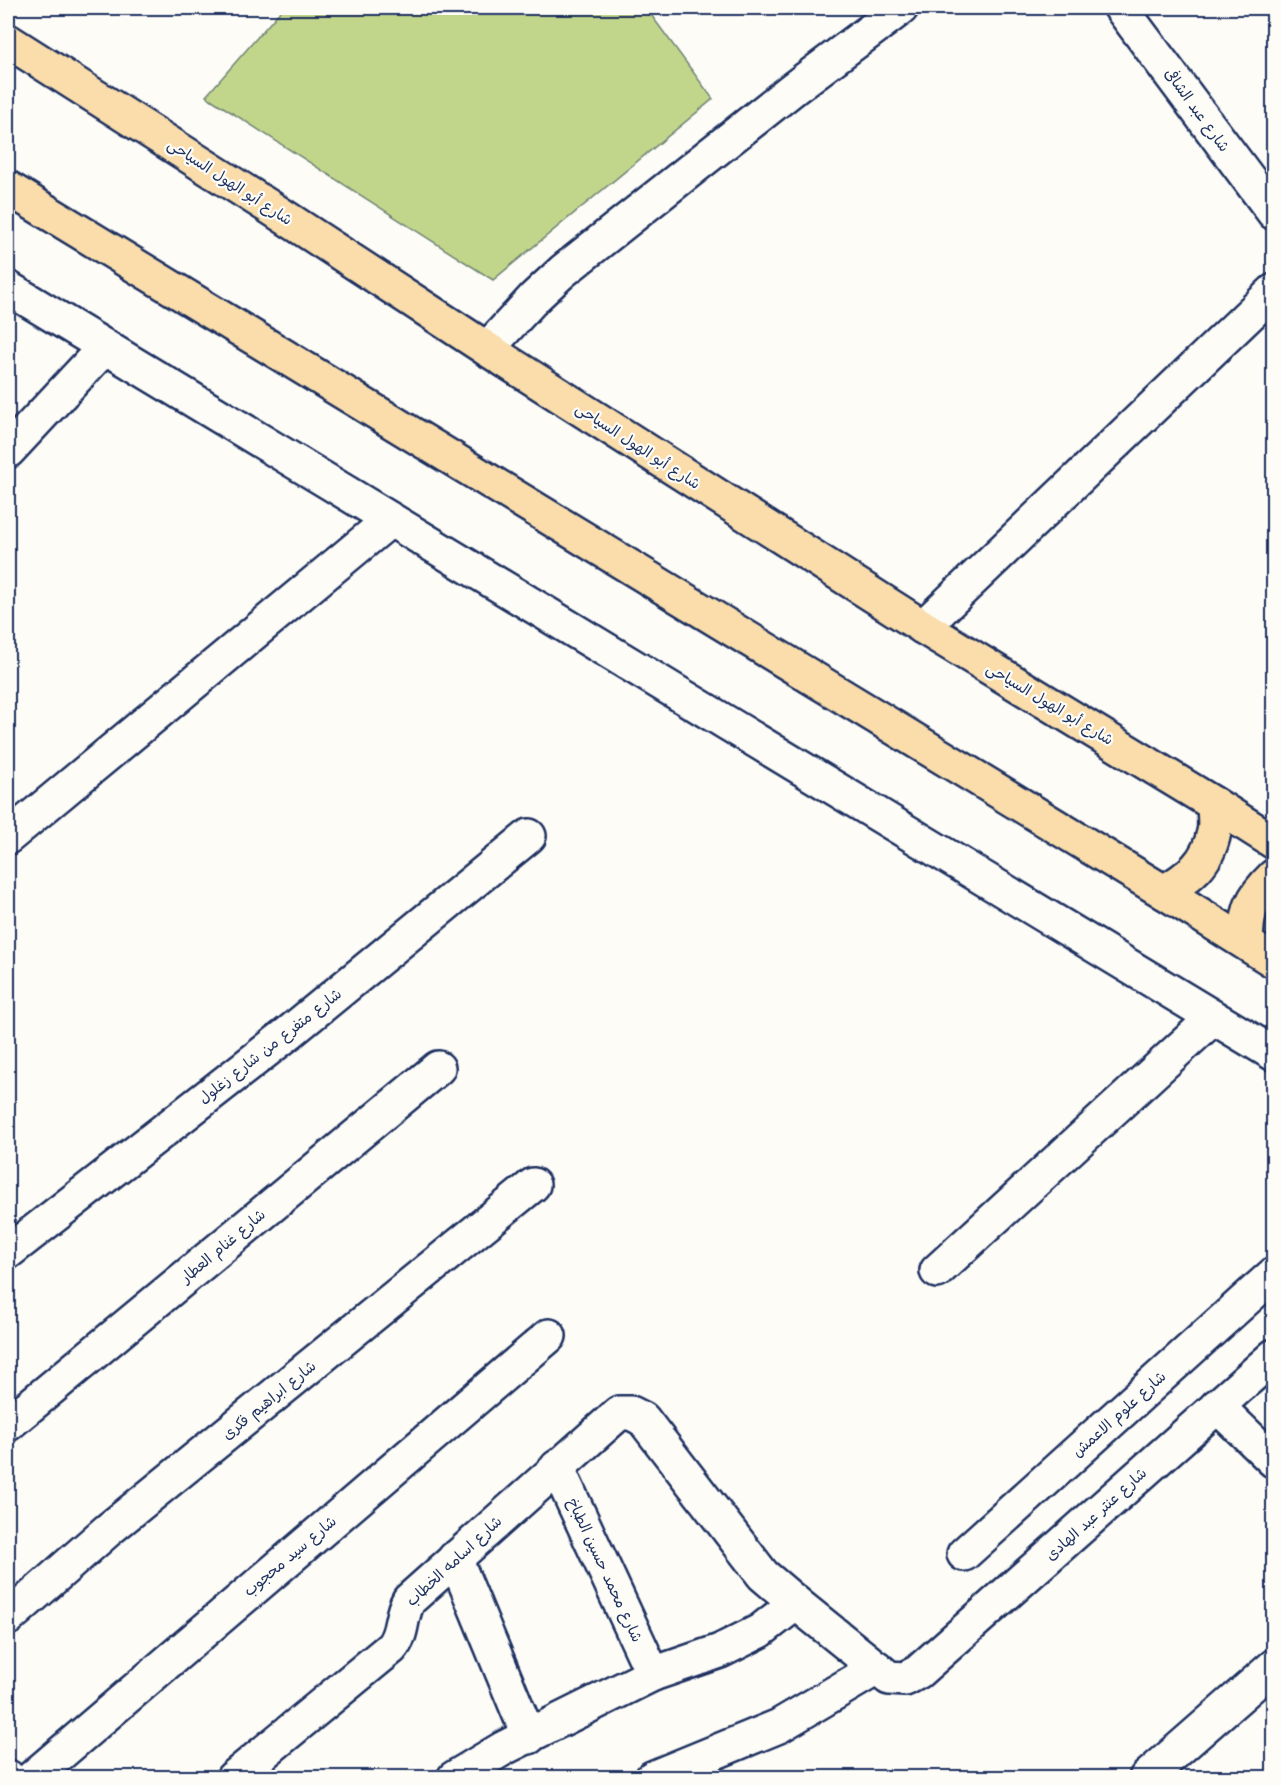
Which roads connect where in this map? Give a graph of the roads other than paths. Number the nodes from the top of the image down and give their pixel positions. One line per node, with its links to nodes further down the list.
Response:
1 (901, 8): 9 (street)
2 (1122, 8): 5 (street, شارع عبد الشافى)
3 (8, 41): 9 (main road, شارع أبو الهول السياحى)
4 (8, 188): 18 (main road)
5 (1274, 213)
6 (8, 288): 8 (street)
7 (1274, 291): 12 (street)
8 (105, 347): 10 (street); 11 (street)
9 (487, 349): 12 (main road, شارع أبو الهول السياحى)
10 (8, 451)
11 (390, 520): 15 (street); 21 (street)
12 (923, 627): 13 (main road, شارع أبو الهول السياحى)
13 (1214, 804): 16 (main road, شارع أبو الهول السياحى); 18 (main road)
14 (529, 836): 25 (street, شارع متفرع من شارع زغلول)
15 (8, 837)
16 (1274, 842)
17 (1274, 876): 19 (main road)
18 (1164, 892): 19 (main road)
19 (1246, 943): 20 (main road)
20 (1274, 960)
21 (1213, 1018): 22 (street); 26 (street)
22 (1274, 1054)
23 (438, 1068): 31 (street, شارع غنام العطار)
24 (533, 1185): 37 (street, شارع ابراهيم فكرى)
25 (8, 1252)
26 (937, 1271)
27 (1274, 1274): 34 (street, شارع علوم الاعمش)
28 (549, 1336): 42 (street, شارع سيد محجوب)
29 (1274, 1356): 30 (street, شارع عنتر عبد الهادى)
30 (1217, 1406): 32 (street); 39 (street, شارع عنتر عبد الهادى)
31 (8, 1424)
32 (1274, 1461)
33 (557, 1467): 35 (street, شارع اسامه الخطاب); 36 (street, شارع اسامه الخطاب); 40 (street, شارع محمد حسين الطباخ)
34 (964, 1554)
35 (455, 1558): 41 (street); 43 (street, شارع اسامه الخطاب)
36 (796, 1603): 39 (street); 40 (street)
37 (8, 1618)
38 (1274, 1666): 46 (street)
39 (877, 1668): 45 (street)
40 (653, 1674): 41 (street)
41 (529, 1737): 44 (street)
42 (32, 1778)
43 (233, 1778)
44 (454, 1778)
45 (652, 1778)
46 (1146, 1778)

